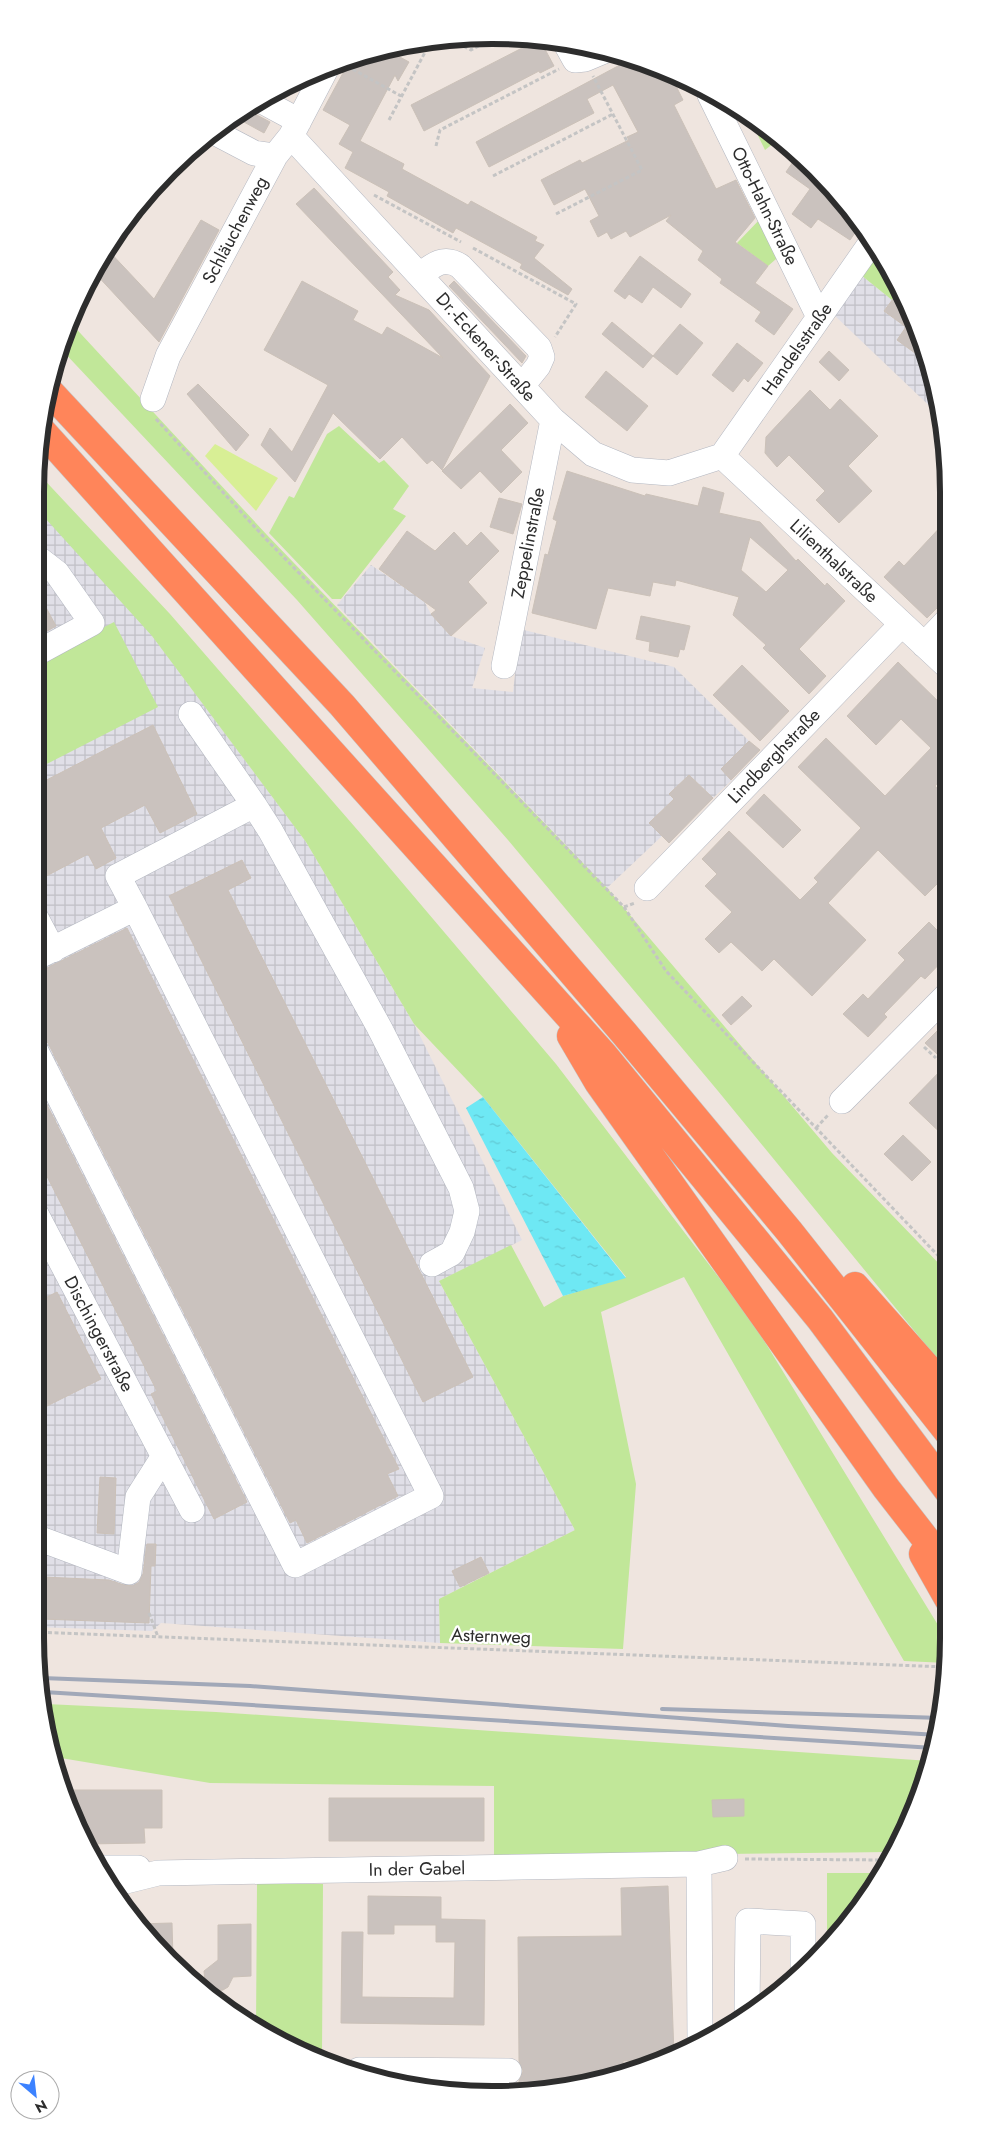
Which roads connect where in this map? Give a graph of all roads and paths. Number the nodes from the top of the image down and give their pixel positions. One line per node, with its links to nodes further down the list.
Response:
1 (482, 44): 2 (path)
2 (461, 45)
3 (427, 49): 7 (path)
4 (582, 53): 10 (path); 14 (path)
5 (350, 67): 7 (path)
6 (313, 81): 12 (street, Schläuchenweg)
7 (401, 96): 11 (path)
8 (714, 103): 20 (street, Otto-Hahn-Straße)
9 (263, 107): 12 (street, Dr.-Eckener-Straße)
10 (613, 114): 16 (path); 17 (path)
11 (389, 120)
12 (295, 128): 15 (street, Schläuchenweg); 19 (street, Dr.-Eckener-Straße)
13 (220, 135): 15 (street)
14 (436, 146)
15 (275, 156): 22 (street, Schläuchenweg)
16 (493, 176)
17 (556, 214)
18 (868, 248): 20 (street, Handelsstraße)
19 (420, 276): 21 (street, Dr.-Eckener-Straße); 21 (street)
20 (820, 317): 26 (street, Handelsstraße)
21 (522, 386): 24 (street, Dr.-Eckener-Straße)
22 (163, 388): 45 (path)
23 (54, 396): 43 (highway)
24 (553, 420): 26 (street, Dr.-Eckener-Straße); 33 (street, Zeppelinstraße)
25 (48, 437): 39 (highway)
26 (722, 456): 28 (street, Lilienthalstraße)
27 (44, 563): 31 (street)
28 (902, 624): 30 (street, Lilienthalstraße); 36 (street, Lindberghstraße)
29 (940, 628): 30 (street)
30 (924, 645): 32 (street, Lilienthalstraße)
31 (44, 649)
32 (940, 660)
33 (504, 666)
34 (191, 714): 35 (street)
35 (254, 805): 37 (street); 46 (street)
36 (647, 888)
37 (135, 908): 38 (street); 41 (street)
38 (44, 954)
39 (534, 975): 50 (highway); 51 (highway)
40 (940, 1002): 42 (street)
41 (44, 1067)
42 (842, 1102)
43 (789, 1231): 47 (highway); 48 (highway)
44 (44, 1232): 49 (street, Dischingerstraße)
45 (940, 1258)
46 (432, 1264)
47 (940, 1382)
48 (940, 1422)
49 (164, 1456): 52 (street, Dischingerstraße); 53 (street)
50 (940, 1481)
51 (886, 1488): 54 (highway); 55 (highway)
52 (192, 1510)
53 (44, 1540)
54 (940, 1557)
55 (940, 1584)
56 (149, 1613): 58 (path)
57 (44, 1632): 58 (path, Asternweg)
58 (158, 1637): 59 (path, Asternweg)
59 (939, 1667)
60 (725, 1858): 61 (path); 62 (street, In der Gabel)
61 (881, 1860)
62 (699, 1864): 63 (street, In der Gabel); 66 (street)
63 (115, 1881)
64 (803, 1961): 65 (street)
65 (747, 2007)
66 (700, 2035)
67 (373, 2070): 68 (street)
68 (509, 2071)

